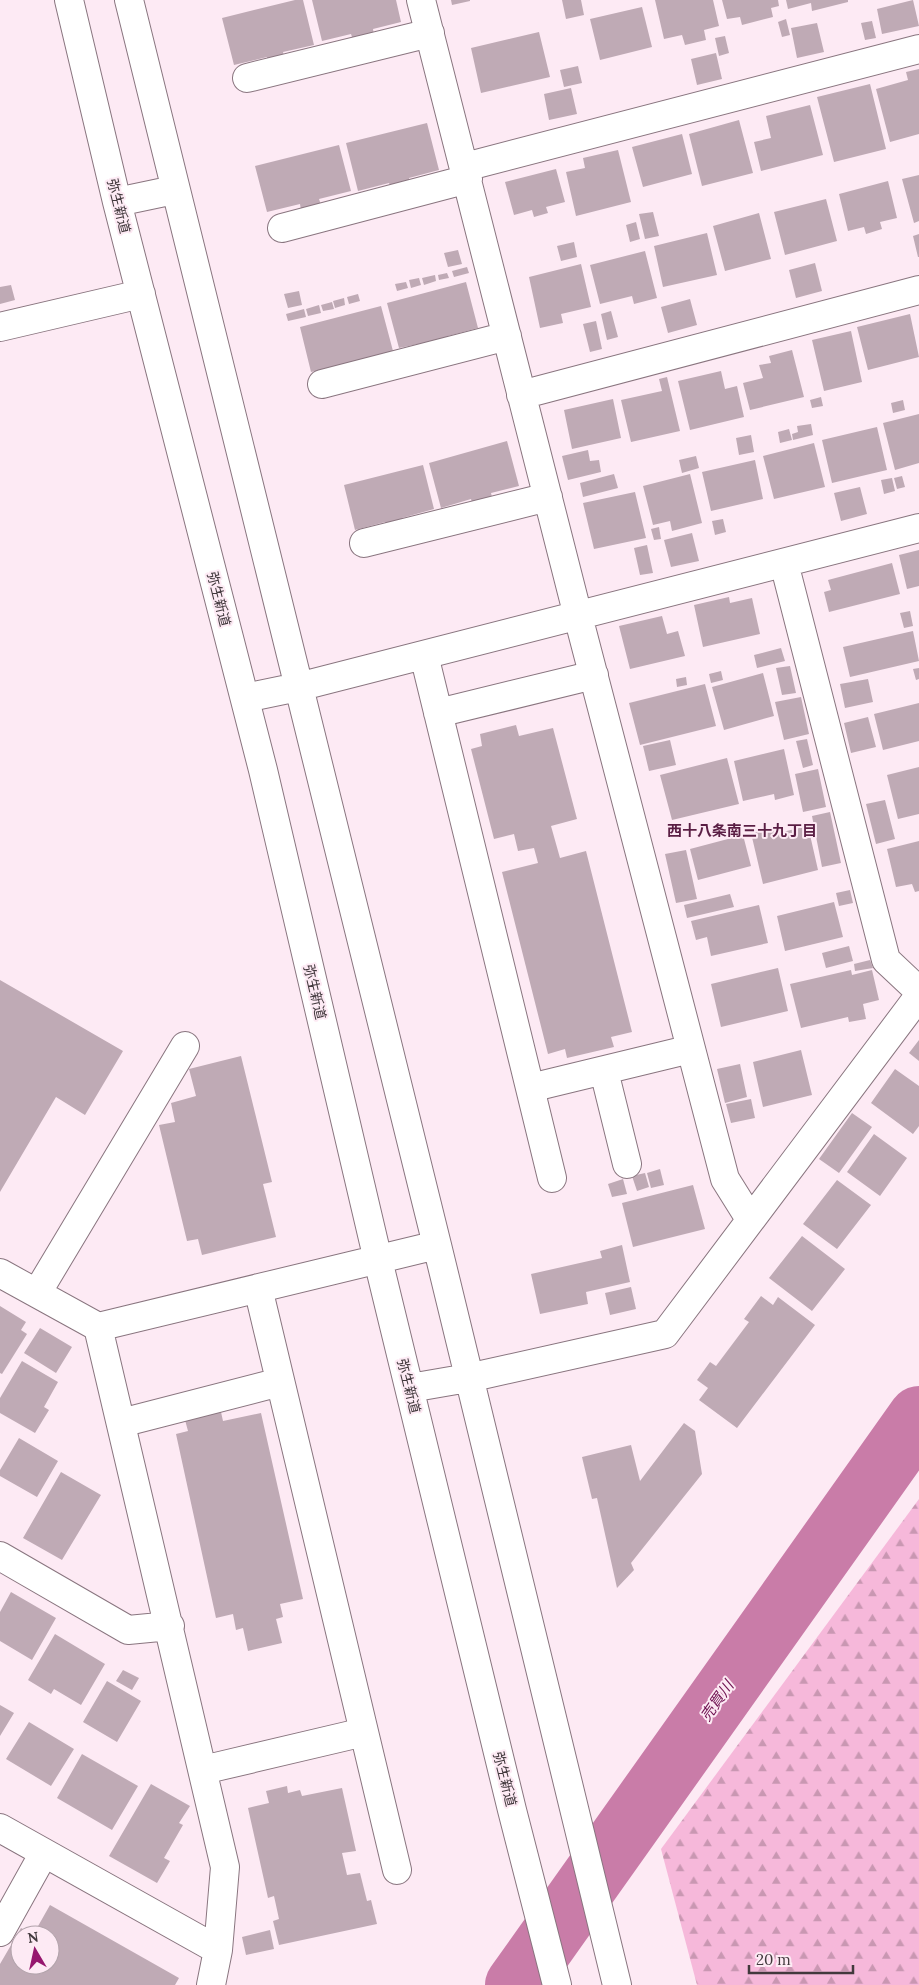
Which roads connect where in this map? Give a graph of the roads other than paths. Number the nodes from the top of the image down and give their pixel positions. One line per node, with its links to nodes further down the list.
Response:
1 (69, 0): 9 (street, 弥生新道)
2 (128, 0): 8 (street)
3 (421, 0): 4 (street)
4 (430, 33): 6 (street); 7 (street)
5 (919, 49): 7 (street)
6 (246, 78)
7 (467, 173): 10 (street); 14 (street)
8 (174, 190): 9 (street); 24 (street)
9 (117, 202): 12 (street, 弥生新道)
10 (282, 228)
11 (919, 290): 16 (street)
12 (141, 294): 13 (street); 25 (street, 弥生新道)
13 (0, 327)
14 (506, 336): 15 (street); 16 (street)
15 (322, 384)
16 (521, 395): 17 (street)
17 (548, 497): 19 (street); 21 (street)
18 (919, 528): 20 (street)
19 (364, 543)
20 (784, 563): 21 (street); 27 (street)
21 (578, 616): 22 (street); 23 (street)
22 (424, 655): 24 (street); 26 (street)
23 (594, 675): 26 (street); 30 (street)
24 (298, 687): 25 (street); 36 (street)
25 (245, 698): 37 (street, 弥生新道)
26 (438, 713): 32 (street)
27 (919, 991)
28 (919, 996): 35 (street)
29 (185, 1046): 40 (street)
30 (691, 1049): 31 (street); 35 (street)
31 (604, 1071): 32 (street); 33 (street)
32 (530, 1088): 34 (street)
33 (627, 1164)
34 (552, 1178)
35 (750, 1219): 42 (street)
36 (436, 1245): 37 (street); 42 (street)
37 (378, 1260): 39 (street); 44 (street, 弥生新道)
38 (0, 1273): 40 (street)
39 (258, 1288): 41 (street); 43 (street)
40 (36, 1293): 41 (street)
41 (98, 1327): 45 (street)
42 (468, 1378): 44 (street); 57 (street)
43 (280, 1382): 45 (street); 48 (street)
44 (410, 1388): 56 (street, 弥生新道)
45 (121, 1422): 47 (street)
46 (0, 1556): 47 (street)
47 (170, 1626): 49 (street)
48 (364, 1732): 49 (street); 52 (street)
49 (203, 1770): 54 (street)
50 (0, 1828): 51 (street)
51 (44, 1853): 53 (street); 54 (street)
52 (397, 1870)
53 (0, 1932)
54 (218, 1950): 55 (street)
55 (211, 1985)
56 (557, 1985)
57 (616, 1985)

